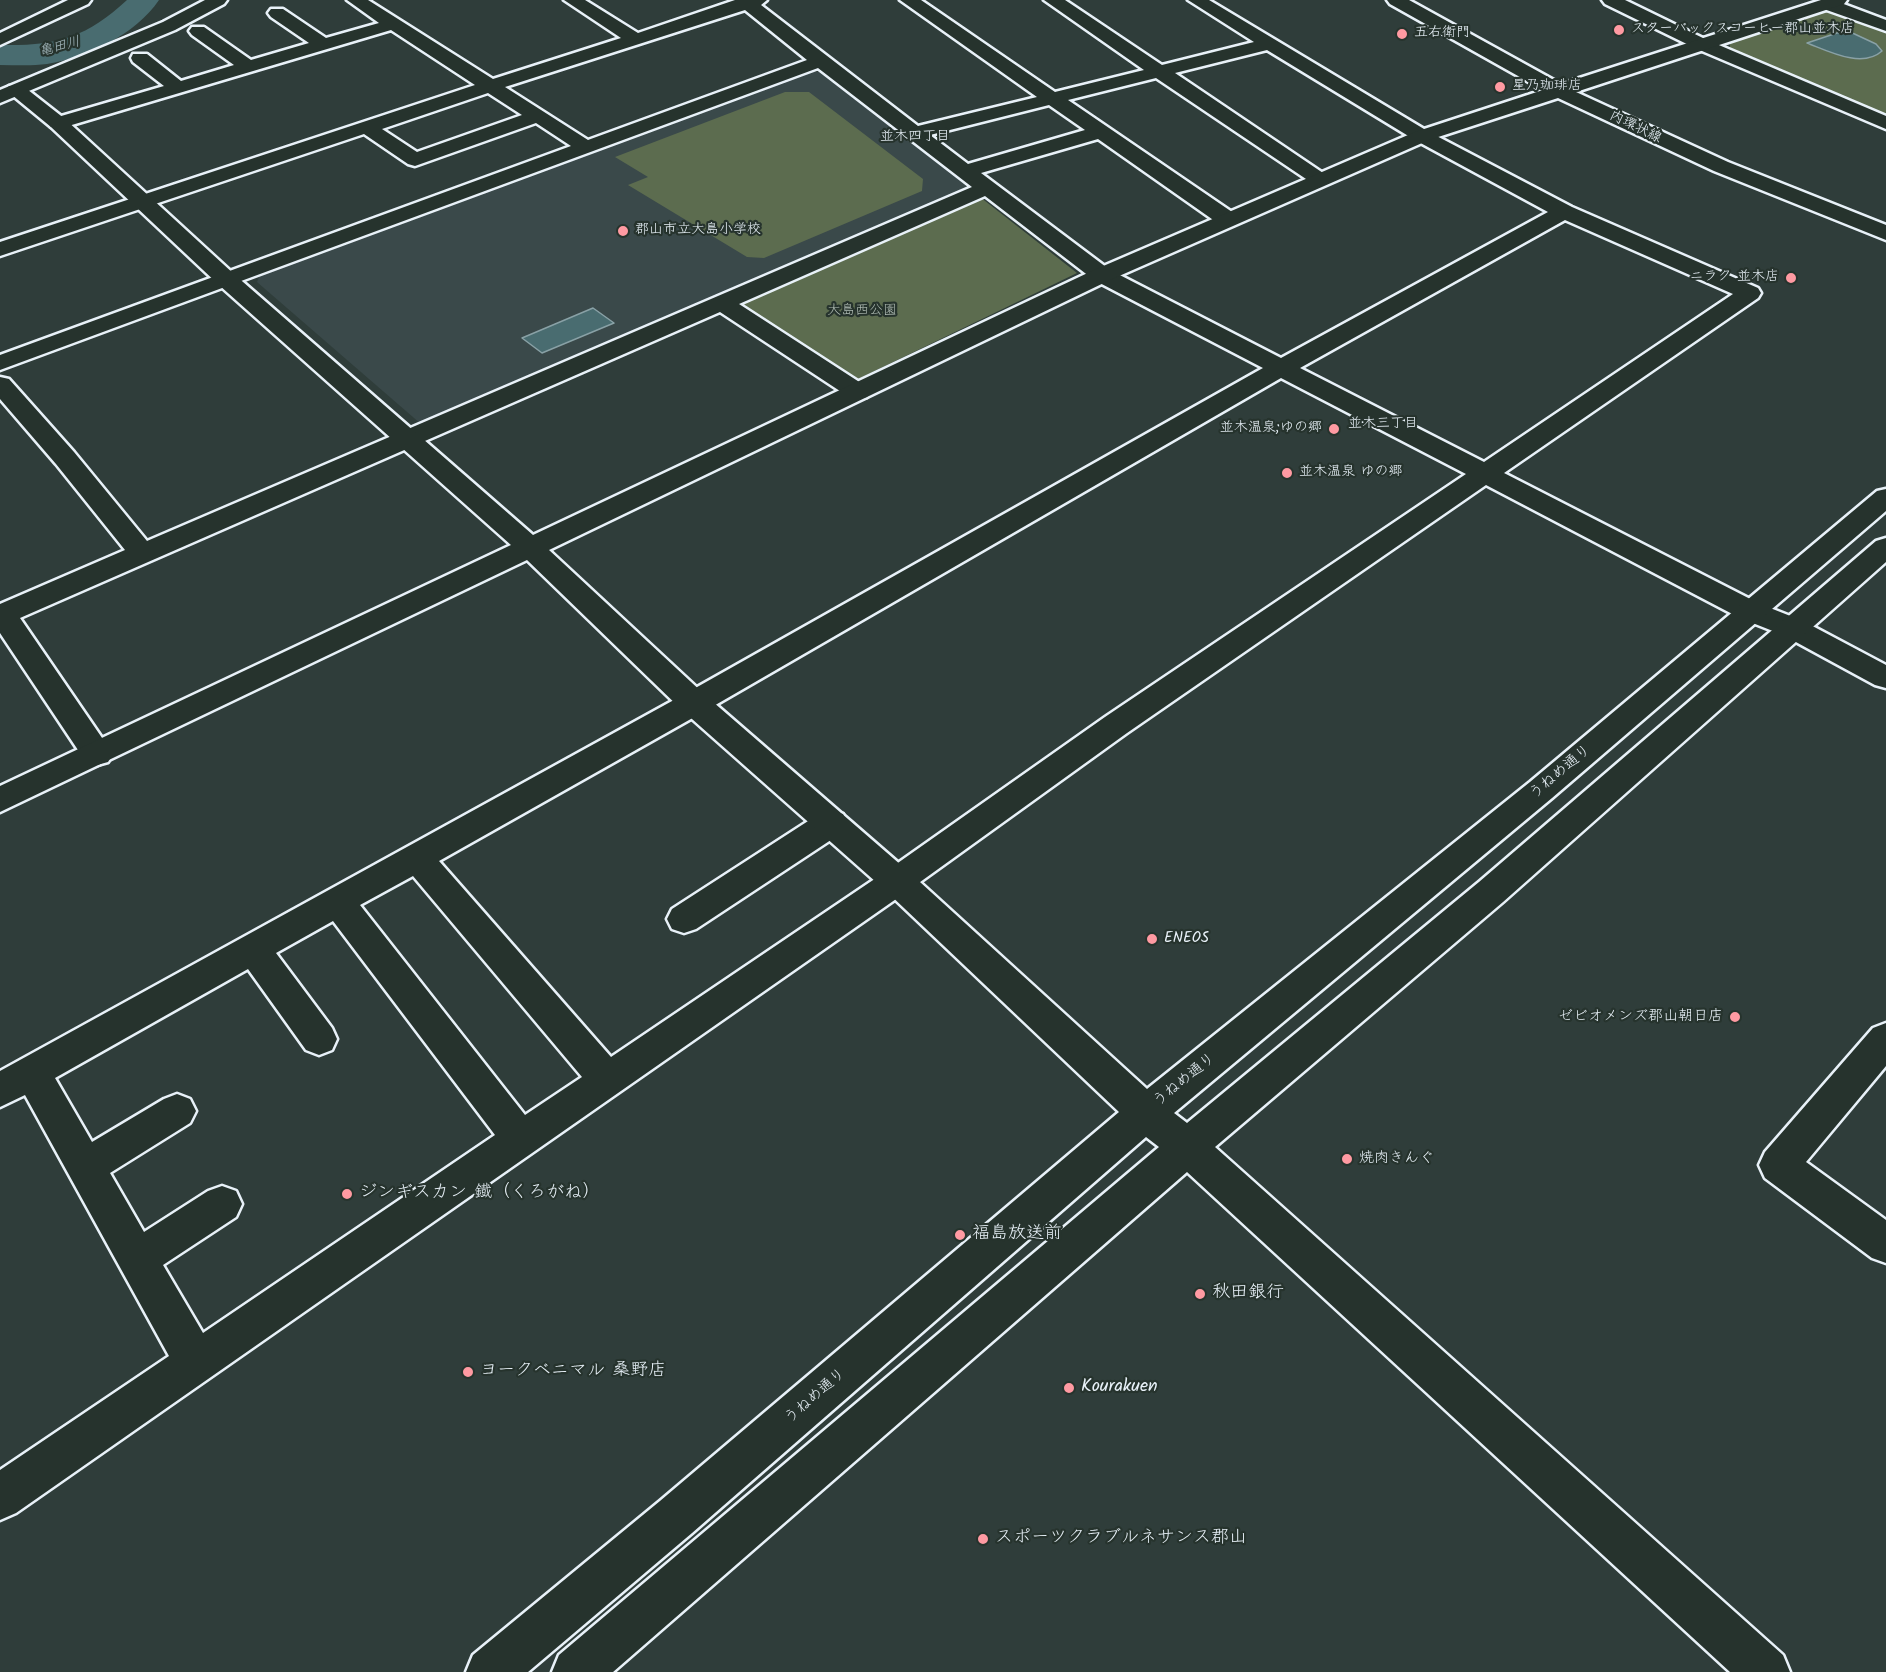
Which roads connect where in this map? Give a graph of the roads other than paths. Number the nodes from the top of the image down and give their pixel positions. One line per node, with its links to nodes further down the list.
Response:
1 (82, 0): 17 (street)
2 (356, 0): 14 (street)
3 (573, 0): 18 (street)
4 (909, 0): 30 (street)
5 (1053, 0): 25 (street)
6 (1197, 0): 19 (street)
7 (1396, 0): 27 (street, 内環状線)
8 (1418, 0): 27 (street, 内環状線)
9 (1611, 0): 20 (street)
10 (749, 1): 18 (street); 23 (street)
11 (209, 2): 29 (street)
12 (1832, 2): 15 (street); 20 (street)
13 (277, 13): 21 (street)
14 (394, 24): 21 (street); 26 (street)
15 (1886, 26)
16 (198, 31): 24 (street)
17 (0, 39)
18 (635, 39): 26 (street)
19 (1269, 44): 25 (street); 37 (street)
20 (1701, 44): 27 (street); 33 (street)
21 (324, 45): 24 (street)
22 (140, 58): 28 (street)
23 (820, 61): 36 (street); 38 (street)
24 (248, 67): 28 (street)
25 (1159, 72): 30 (street); 40 (street)
26 (490, 86): 31 (street); 34 (street)
27 (1565, 87): 37 (street); 45 (street, 内環状線); 46 (street, 内環状線)
28 (178, 88): 32 (street)
29 (8, 93): 32 (street)
30 (1051, 98): 35 (street); 36 (street)
31 (538, 116): 34 (street); 38 (street)
32 (58, 123): 42 (street)
33 (1886, 123)
34 (366, 127): 42 (street)
35 (1100, 132): 39 (street); 44 (street)
36 (915, 133): 39 (street)
37 (1422, 136): 40 (street); 43 (street)
38 (586, 147): 49 (street)
39 (966, 171): 41 (street)
40 (1319, 179): 44 (street)
41 (987, 188): 48 (street); 50 (street)
42 (141, 201): 47 (street); 49 (street)
43 (1564, 212): 52 (street); 56 (street)
44 (1227, 219): 48 (street)
45 (1886, 223)
46 (1886, 233)
47 (0, 249)
48 (1102, 275): 52 (street); 54 (street)
49 (227, 280): 51 (street); 55 (street)
50 (721, 302): 54 (street); 55 (street)
51 (0, 363)
52 (1281, 368): 56 (street); 65 (street)
53 (0, 384): 60 (street)
54 (858, 392): 59 (street)
55 (406, 440): 59 (street); 60 (street)
56 (1486, 474): 61 (street); 70 (street)
57 (1886, 497): 61 (street, うねめ通り)
58 (1886, 547): 63 (street)
59 (531, 548): 65 (street); 66 (street)
60 (142, 553): 62 (street)
61 (1750, 611): 63 (street); 79 (street, うねめ通り)
62 (1, 614): 66 (street)
63 (1793, 628): 64 (street); 81 (street)
64 (1886, 678)
65 (694, 703): 68 (street); 69 (street)
66 (97, 754): 67 (street)
67 (0, 800)
68 (831, 823): 70 (street); 72 (street)
69 (417, 858): 71 (street); 76 (street)
70 (897, 881): 76 (street); 79 (street)
71 (338, 902): 73 (street); 80 (street)
72 (684, 919)
73 (253, 949): 74 (street); 77 (street)
74 (319, 1039)
75 (1886, 1039): 84 (street)
76 (608, 1080): 80 (street)
77 (16, 1081): 82 (street)
78 (177, 1111): 82 (street)
79 (1146, 1113): 81 (street); 88 (street, うねめ通り)
80 (521, 1139): 86 (street)
81 (1186, 1146): 89 (street); 90 (street)
82 (85, 1167): 85 (street)
83 (222, 1204): 85 (street)
84 (1886, 1244)
85 (137, 1259): 86 (street)
86 (196, 1363): 87 (street)
87 (0, 1497)
88 (490, 1672)
89 (576, 1672)
90 (1766, 1672)

